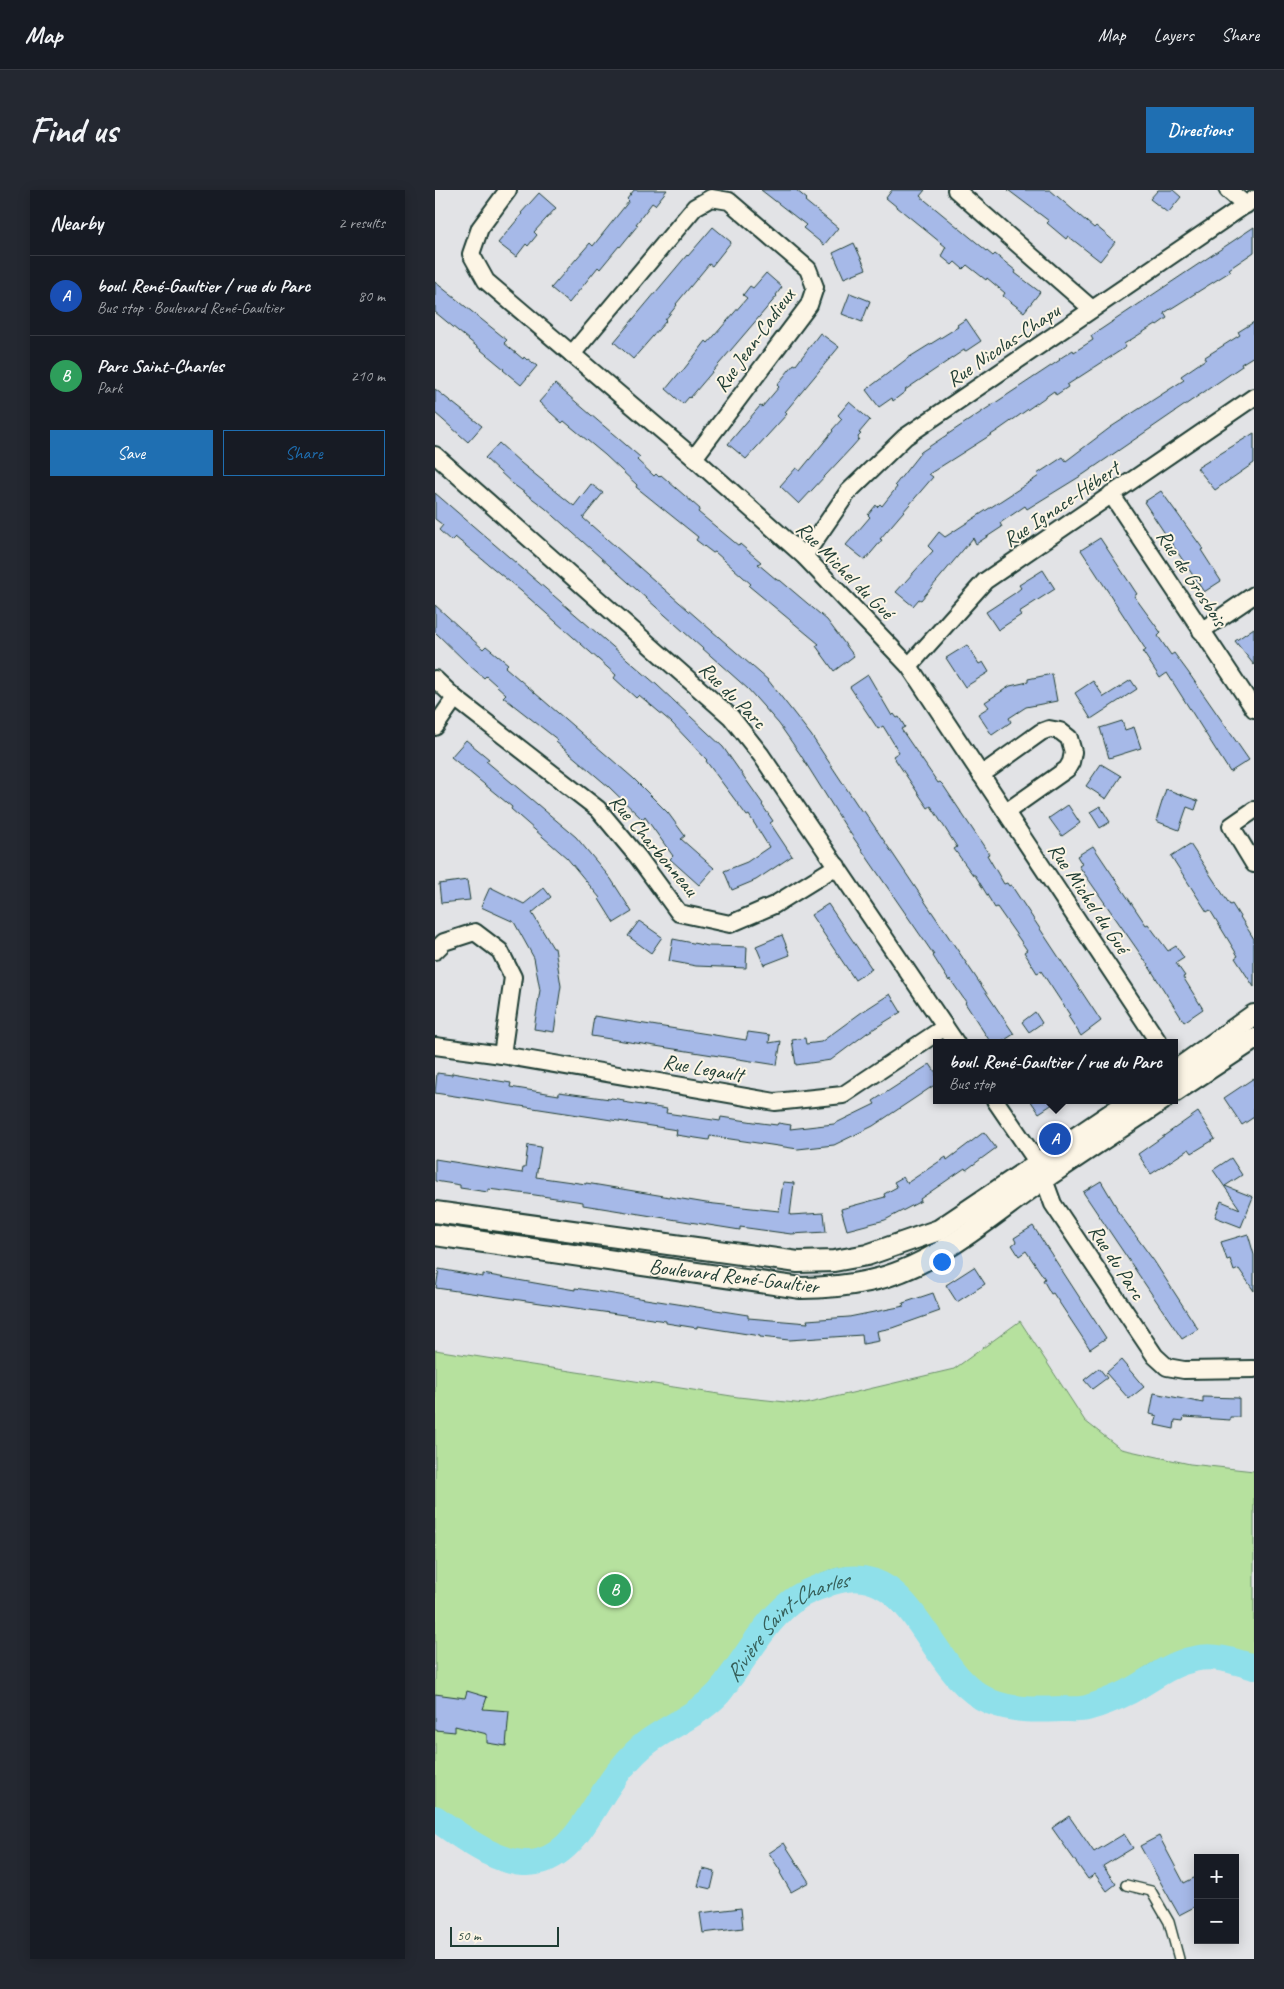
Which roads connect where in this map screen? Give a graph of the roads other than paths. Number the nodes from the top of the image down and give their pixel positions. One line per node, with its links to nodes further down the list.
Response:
1 (508, 190): 6 (street, Rue Michel du Gué)
2 (956, 190): 5 (street)
3 (1228, 190): 4 (street)
4 (1250, 202): 5 (street, Rue Nicolas-Chapu)
5 (1091, 309): 11 (street, Rue Nicolas-Chapu)
6 (572, 354): 9 (street, Rue Michel du Gué); 9 (street, Rue Jean-Cadieux)
7 (1254, 397): 10 (street, Rue Ignace-Hébert)
8 (435, 455): 23 (street, Rue du Parc)
9 (694, 458): 11 (street, Rue Michel du Gué)
10 (1111, 494): 13 (street, Rue de Grosbois); 14 (street, Rue Ignace-Hébert)
11 (804, 556): 14 (street, Rue Michel du Gué)
12 (1254, 595): 13 (street)
13 (1201, 630): 17 (street, Rue de Grosbois)
14 (909, 666): 19 (street, Rue Michel du Gué)
15 (435, 679): 16 (street, Rue Charbonneau)
16 (455, 698): 18 (street); 23 (street, Rue Charbonneau)
17 (1254, 709)
18 (435, 727)
19 (981, 775): 21 (street, Rue Michel du Gué); 21 (street)
20 (1254, 810): 22 (street)
21 (1006, 812): 28 (street, Rue Michel du Gué)
22 (1254, 864)
23 (837, 866): 26 (street, Rue du Parc)
24 (435, 952): 31 (street)
25 (1254, 1015): 32 (street)
26 (945, 1027): 27 (street, Rue du Parc); 31 (street, Rue Legault)
27 (953, 1039)
28 (1156, 1039)
29 (1254, 1039): 33 (street)
30 (435, 1046): 31 (street, Rue Legault)
31 (502, 1055)
32 (1178, 1076)
33 (1178, 1077)
34 (998, 1104): 37 (street, Rue du Parc)
35 (1127, 1104): 37 (street, Boulevard René-Gaultier)
36 (1155, 1104): 37 (street, Boulevard René-Gaultier)
37 (1041, 1171): 38 (street, Boulevard René-Gaultier); 39 (street, Boulevard René-Gaultier); 40 (street, Rue du Parc)
38 (435, 1212)
39 (435, 1235)
40 (1254, 1369)
41 (1126, 1885): 42 (lane)
42 (1179, 1959)

